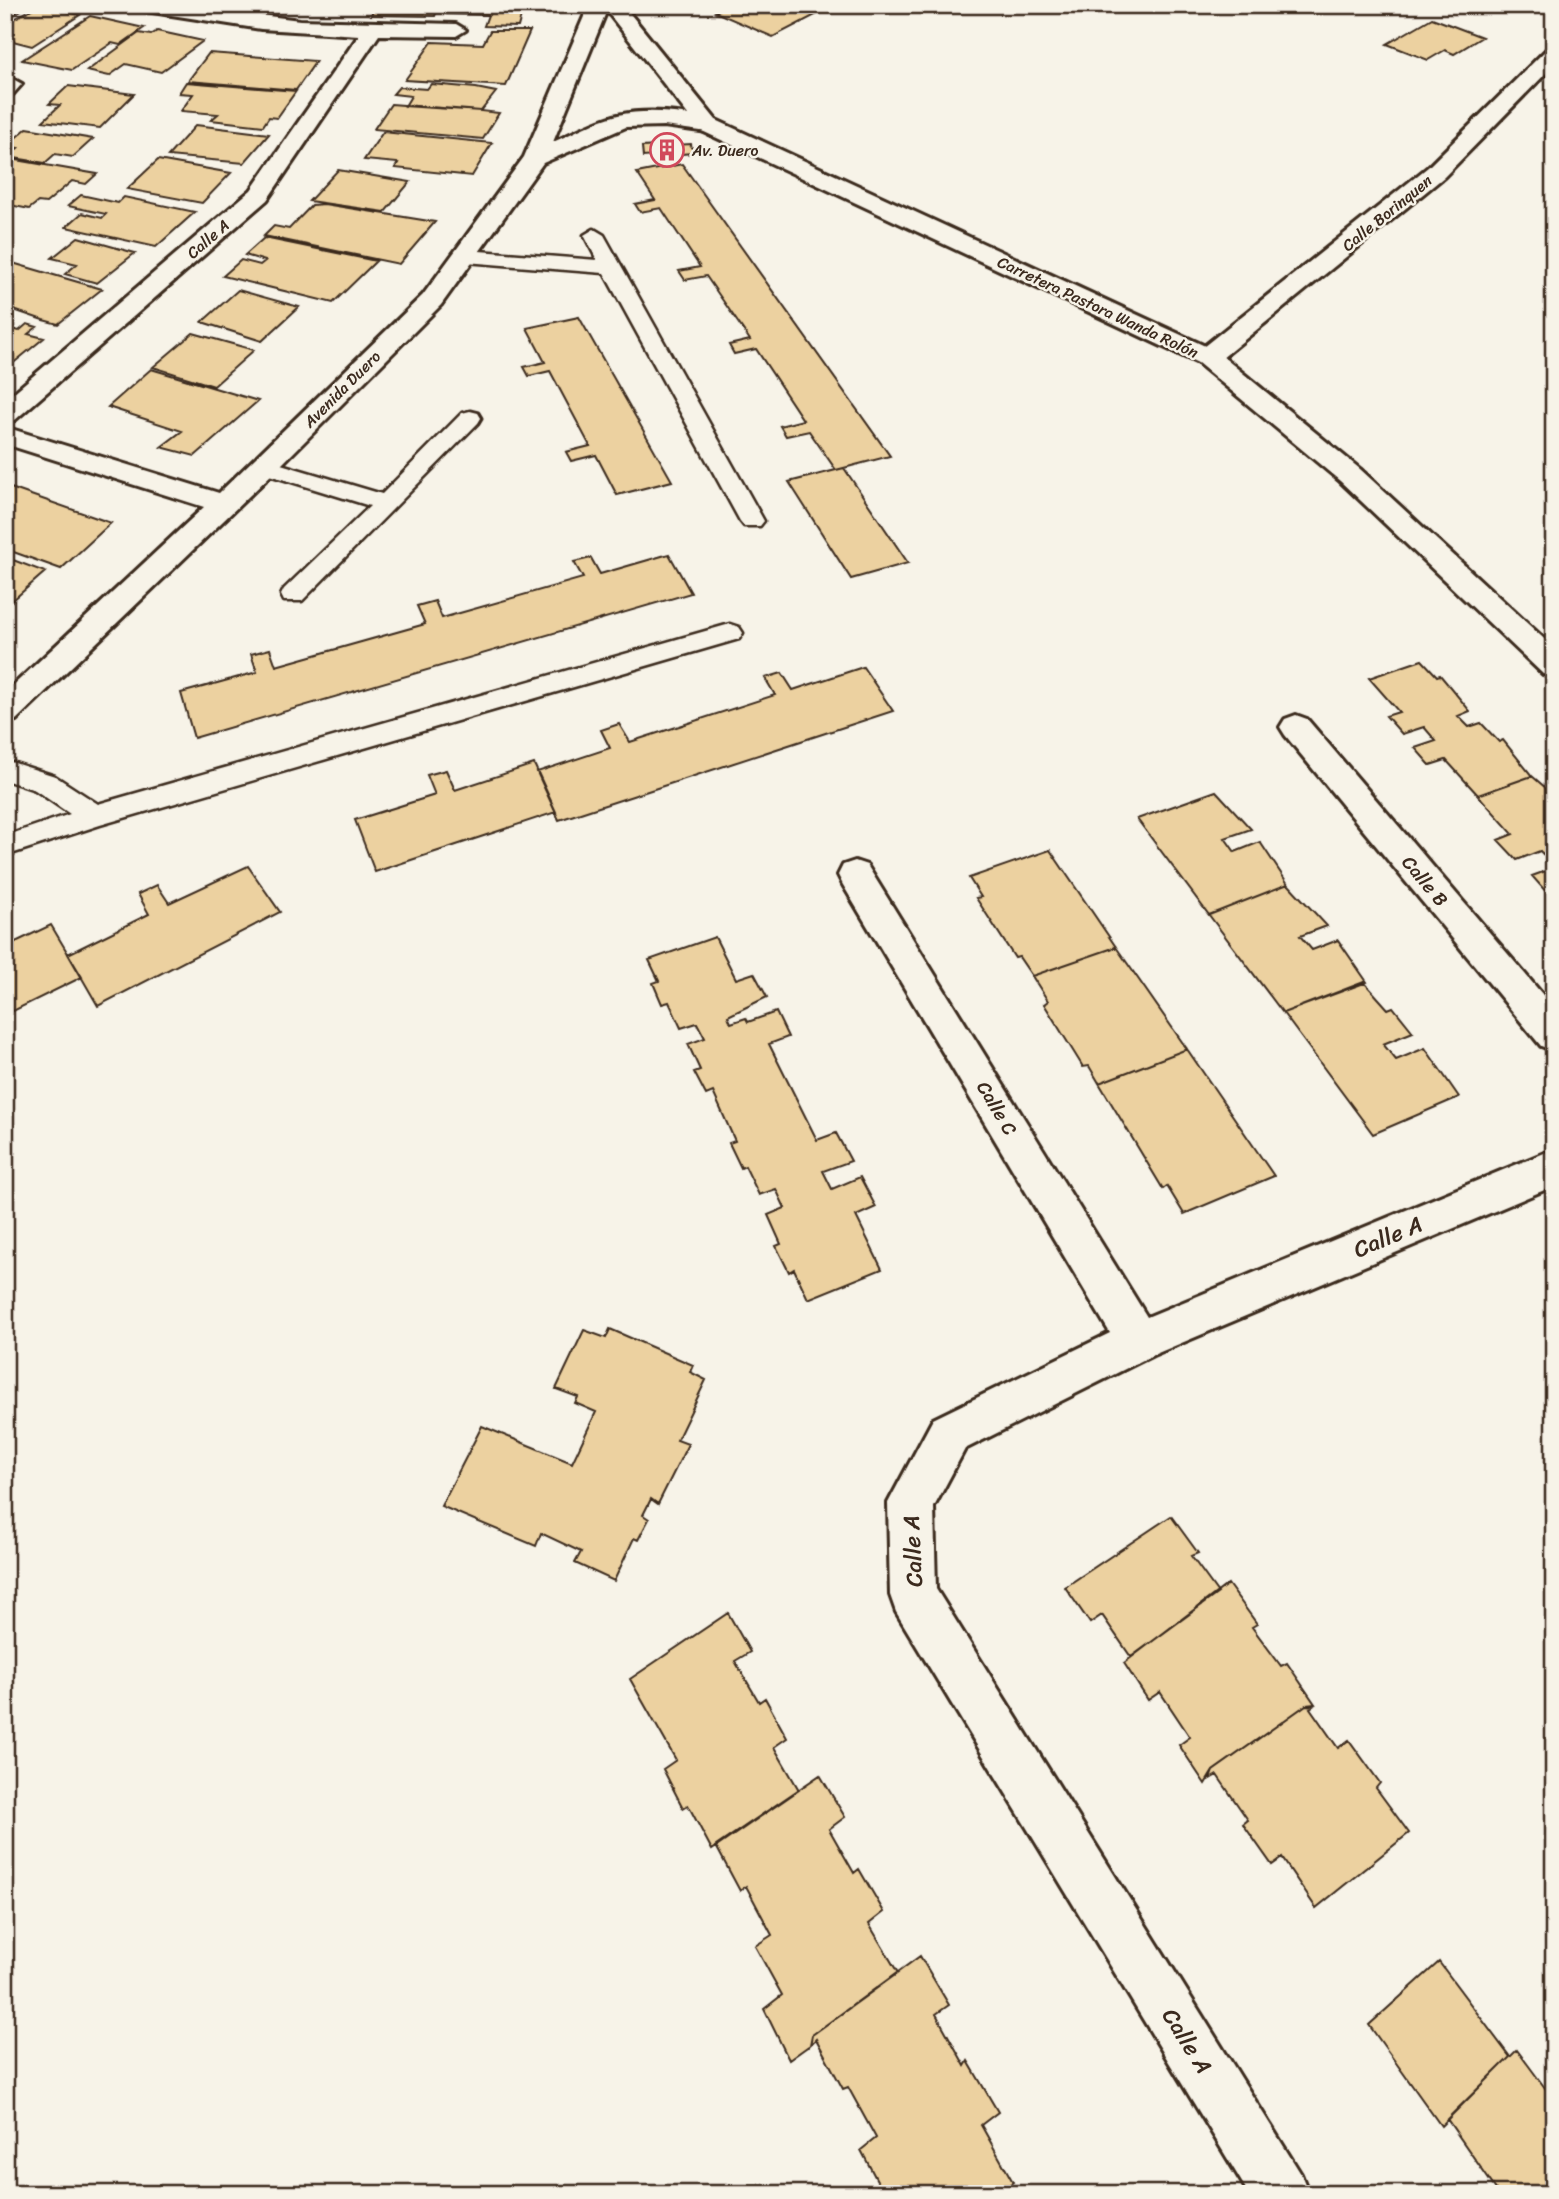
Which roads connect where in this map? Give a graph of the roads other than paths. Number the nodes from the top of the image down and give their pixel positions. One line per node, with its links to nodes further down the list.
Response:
1 (146, 5): 4 (street)
2 (599, 5): 8 (street, Avenida Duero)
3 (612, 5): 7 (street, Carretera Pastora Wanda Rolón)
4 (373, 29): 5 (street); 13 (street, Calle A)
5 (456, 30)
6 (1554, 53): 12 (street, Calle Borinquen)
7 (708, 125): 8 (street); 12 (street, Carretera Pastora Wanda Rolón)
8 (535, 158): 10 (street, Avenida Duero)
9 (594, 235): 11 (lane)
10 (466, 256): 11 (lane); 16 (street, Avenida Duero)
11 (611, 267): 19 (lane)
12 (1207, 357): 22 (street, Carretera Pastora Wanda Rolón)
13 (5, 414)
14 (470, 418): 17 (lane)
15 (5, 435): 18 (street)
16 (264, 466): 17 (lane); 18 (street, Avenida Duero)
17 (387, 503): 20 (lane)
18 (224, 505): 23 (street, Avenida Duero)
19 (752, 521)
20 (293, 595)
21 (730, 633): 26 (lane)
22 (1554, 666)
23 (5, 712)
24 (1296, 727): 29 (street, Calle B)
25 (5, 770): 26 (lane)
26 (94, 816): 27 (lane)
27 (8, 846)
28 (855, 875): 31 (street, Calle C)
29 (1554, 1035)
30 (1554, 1167): 31 (street, Calle A)
31 (1138, 1341): 32 (street, Calle A)
32 (1281, 2194)

